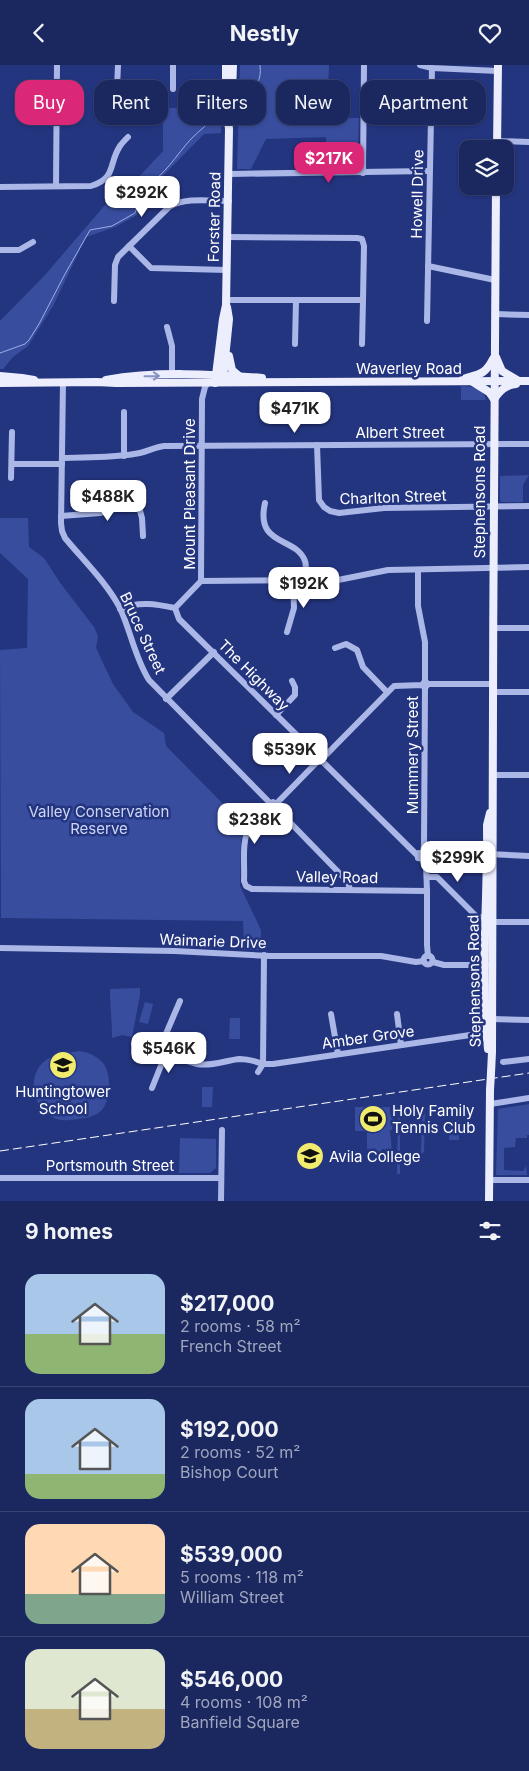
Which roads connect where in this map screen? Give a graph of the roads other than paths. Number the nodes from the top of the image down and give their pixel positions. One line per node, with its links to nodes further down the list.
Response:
1 (57, 65): 20 (street)
2 (118, 65): 10 (street)
3 (173, 65): 11 (street)
4 (226, 65): 12 (main road, Forster Road)
5 (233, 65): 12 (main road, Forster Road)
6 (364, 65): 18 (street)
7 (420, 65): 8 (street)
8 (432, 68): 9 (street); 17 (street, Howell Drive)
9 (498, 68): 14 (main road)
10 (117, 80)
11 (173, 89)
12 (229, 129): 19 (main road, Forster Road)
13 (128, 137): 20 (street)
14 (497, 140)
15 (529, 142): 16 (street)
16 (514, 143)
17 (429, 171): 18 (street); 28 (street, Howell Drive)
18 (363, 173): 19 (street)
19 (229, 175): 23 (main road, Forster Road)
20 (56, 186): 21 (street)
21 (0, 187)
22 (496, 195): 30 (main road, Stephensons Road)
23 (229, 201): 24 (main road, Forster Road); 26 (street)
24 (228, 237): 29 (main road, Forster Road); 32 (street)
25 (33, 242): 27 (street)
26 (129, 245): 29 (street); 33 (street)
27 (0, 250)
28 (428, 266): 30 (street); 37 (street, Howell Drive)
29 (227, 270): 34 (main road, Forster Road)
30 (495, 280): 35 (main road, Stephensons Road)
31 (296, 300): 32 (street); 34 (street); 39 (street)
32 (363, 300): 40 (street)
33 (114, 301)
34 (226, 303): 41 (main road, Forster Road); 42 (main road, Forster Road)
35 (495, 314): 36 (street); 43 (main road, Stephensons Road)
36 (529, 315)
37 (427, 321)
38 (167, 327): 46 (street)
39 (295, 344)
40 (362, 344)
41 (227, 349): 44 (main road); 48 (main road, Forster Road)
42 (219, 355): 47 (main road); 48 (main road, Forster Road)
43 (495, 355): 49 (main road); 51 (main road, Stephensons Road); 52 (main road)
44 (239, 376): 48 (main road, Waverley Road); 56 (main road, Waverley Road)
45 (0, 377): 54 (main road, Waverley Road)
46 (172, 379): 47 (main road, Waverley Road); 55 (main road, Waverley Road)
47 (195, 379): 48 (main road, Waverley Road); 58 (street, Mount Pleasant Drive)
48 (217, 380): 56 (main road, Waverley Road); 58 (street, Mount Pleasant Drive)
49 (456, 381): 50 (main road, Waverley Road); 56 (main road, Waverley Road)
50 (472, 381): 51 (main road, Waverley Road); 59 (main road)
51 (494, 381): 52 (main road, Waverley Road); 59 (main road, Stephensons Road)
52 (518, 381): 53 (main road, Waverley Road)
53 (529, 381): 59 (main road)
54 (40, 382): 55 (main road, Waverley Road); 57 (main road, Waverley Road)
55 (63, 382): 67 (street, Bruce Street)
56 (288, 382)
57 (0, 383)
58 (202, 399): 65 (street, Mount Pleasant Drive)
59 (494, 399): 62 (main road, Stephensons Road)
60 (124, 412): 66 (street)
61 (12, 432): 68 (street)
62 (493, 444): 63 (street, Albert Street); 64 (street, Albert Street); 71 (main road, Stephensons Road)
63 (529, 444)
64 (317, 445): 65 (street, Albert Street); 71 (street, Charlton Street)
65 (202, 446): 66 (street, Albert Street); 78 (street, Mount Pleasant Drive)
66 (124, 456): 67 (street, Albert Street)
67 (62, 461): 68 (street, Albert Street); 73 (street, Bruce Street)
68 (12, 464): 69 (street)
69 (12, 478)
70 (265, 503): 80 (street)
71 (494, 506): 72 (street, Charlton Street); 75 (main road, Stephensons Road)
72 (529, 506)
73 (61, 516): 74 (street); 82 (street, Bruce Street)
74 (143, 536)
75 (493, 567): 76 (street); 77 (street); 83 (main road, Stephensons Road)
76 (529, 567)
77 (418, 570): 80 (street); 89 (street, Mummery Street)
78 (201, 581): 79 (street); 81 (street, Mount Pleasant Drive)
79 (293, 581): 80 (street); 85 (street)
80 (306, 581)
81 (175, 608): 82 (street); 87 (street, The Highway)
82 (120, 609): 93 (street, Bruce Street)
83 (494, 628): 84 (street); 90 (main road, Stephensons Road)
84 (529, 628)
85 (287, 632)
86 (335, 648): 91 (street)
87 (214, 652): 93 (street); 94 (street, The Highway)
88 (292, 681): 94 (street)
89 (425, 684): 90 (street); 91 (street); 100 (street, Mummery Street)
90 (493, 688): 92 (street); 96 (main road, Stephensons Road)
91 (387, 692): 95 (street)
92 (529, 692)
93 (166, 699): 98 (street, Bruce Street)
94 (276, 715): 95 (street, The Highway)
95 (321, 759): 98 (street); 100 (street, The Highway)
96 (493, 775): 97 (street); 99 (main road, Stephensons Road)
97 (529, 775)
98 (273, 806): 103 (street, Bruce Street); 103 (street, Valley Road)
99 (490, 854): 101 (street); 105 (main road, Stephensons Road)
100 (421, 856): 102 (street, Mummery Street)
101 (529, 856)
102 (427, 877): 104 (street, Mummery Street); 105 (street)
103 (350, 890): 104 (street, Valley Road)
104 (427, 891): 109 (street, Mummery Street)
105 (490, 920): 106 (street); 110 (main road, Stephensons Road)
106 (529, 921)
107 (0, 948): 108 (street, Waimarie Drive)
108 (264, 955): 109 (street, Waimarie Drive); 126 (street)
109 (426, 959): 110 (street)
110 (489, 965): 114 (main road, Stephensons Road); 116 (main road, Stephensons Road)
111 (180, 1001): 121 (street)
112 (331, 1014): 123 (street)
113 (396, 1014): 120 (street)
114 (492, 1019): 115 (street); 128 (main road, Stephensons Road)
115 (529, 1020)
116 (486, 1027): 117 (street, Amber Grove); 118 (main road, Stephensons Road)
117 (477, 1034): 118 (street); 120 (street, Amber Grove)
118 (487, 1039): 128 (main road, Stephensons Road)
119 (134, 1044): 121 (street, Amber Grove)
120 (402, 1045): 123 (street, Amber Grove)
121 (159, 1049): 122 (street, Amber Grove)
122 (166, 1053): 126 (street, Amber Grove); 129 (street)
123 (338, 1054): 126 (street, Amber Grove)
124 (529, 1059): 125 (street)
125 (503, 1062)
126 (263, 1063): 127 (street)
127 (258, 1072)
128 (490, 1073): 131 (main road, Stephensons Road, bridge)
129 (152, 1088)
130 (529, 1098): 131 (street)
131 (490, 1104): 135 (main road, Stephensons Road)
132 (222, 1130): 134 (street)
133 (0, 1178): 134 (street, Portsmouth Street)
134 (221, 1178): 137 (street)
135 (489, 1180): 136 (street); 138 (main road, Stephensons Road)
136 (529, 1180)
137 (221, 1201)
138 (489, 1201)

